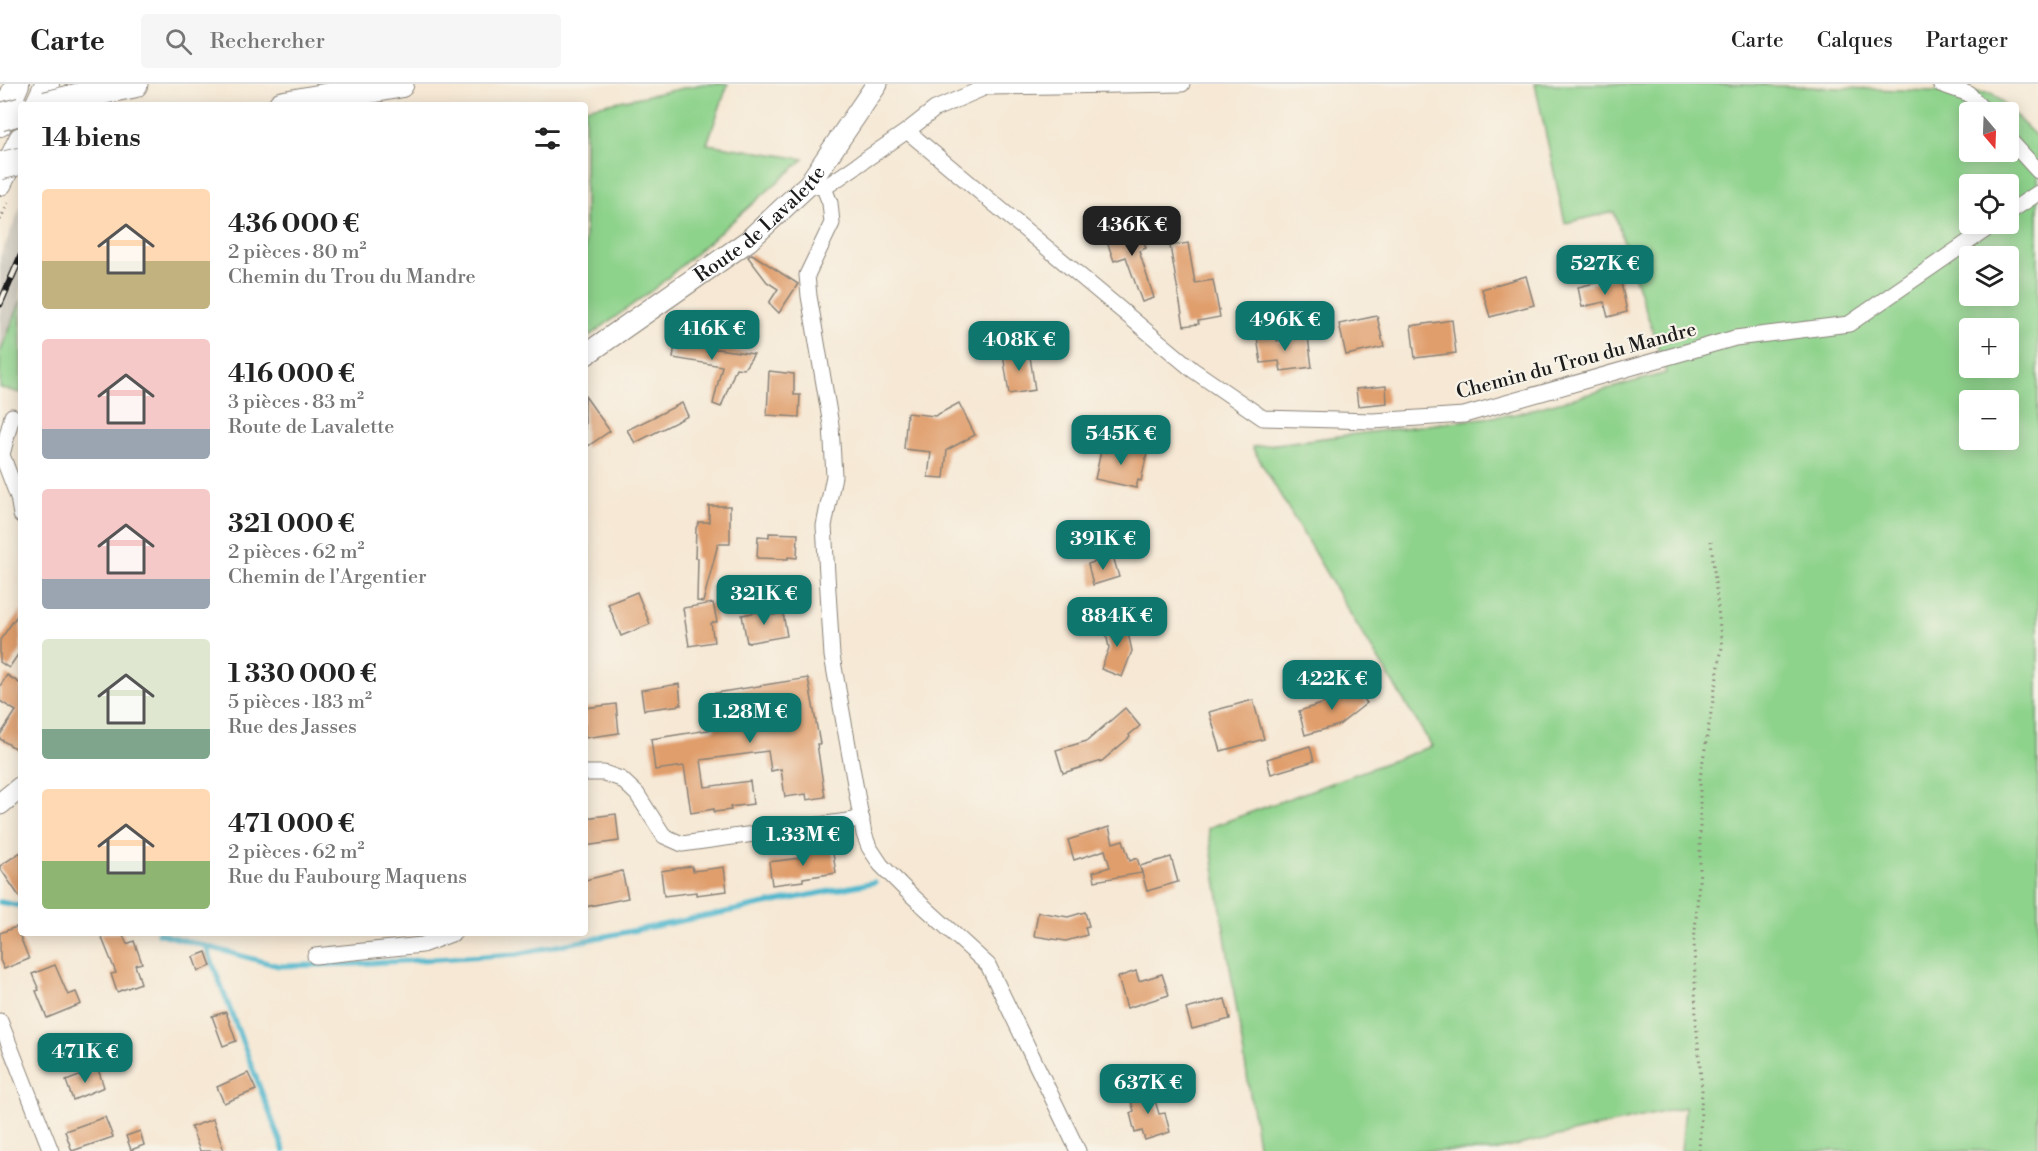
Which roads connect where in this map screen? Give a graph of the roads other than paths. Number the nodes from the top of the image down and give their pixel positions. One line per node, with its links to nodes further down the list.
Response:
1 (17, 84): 14 (main road)
2 (47, 84): 8 (main road)
3 (400, 84): 10 (highway)
4 (877, 84): 22 (main road, Route de Lavalette)
5 (1182, 84): 15 (street)
6 (1940, 84): 11 (street)
7 (124, 86): 9 (highway, bridge)
8 (38, 102)
9 (58, 102)
10 (299, 102)
11 (1976, 102)
12 (18, 112): 13 (highway, bridge)
13 (0, 117)
14 (0, 124)
15 (907, 131): 22 (street); 25 (street, Chemin du Trou du Mandre)
16 (18, 145): 21 (main road)
17 (2019, 150): 20 (street)
18 (18, 162): 19 (highway, bridge)
19 (0, 166)
20 (2038, 171)
21 (0, 183)
22 (816, 186): 26 (main road, Route de Lavalette); 32 (street)
23 (2038, 193): 24 (street)
24 (2019, 206)
25 (1980, 234)
26 (588, 353)
27 (12, 416): 28 (street)
28 (18, 497)
29 (588, 773): 32 (street)
30 (18, 789): 31 (main road)
31 (0, 804)
32 (862, 819): 37 (street)
33 (446, 936): 34 (street)
34 (315, 956)
35 (0, 1021): 36 (street)
36 (51, 1151)
37 (1078, 1151)

